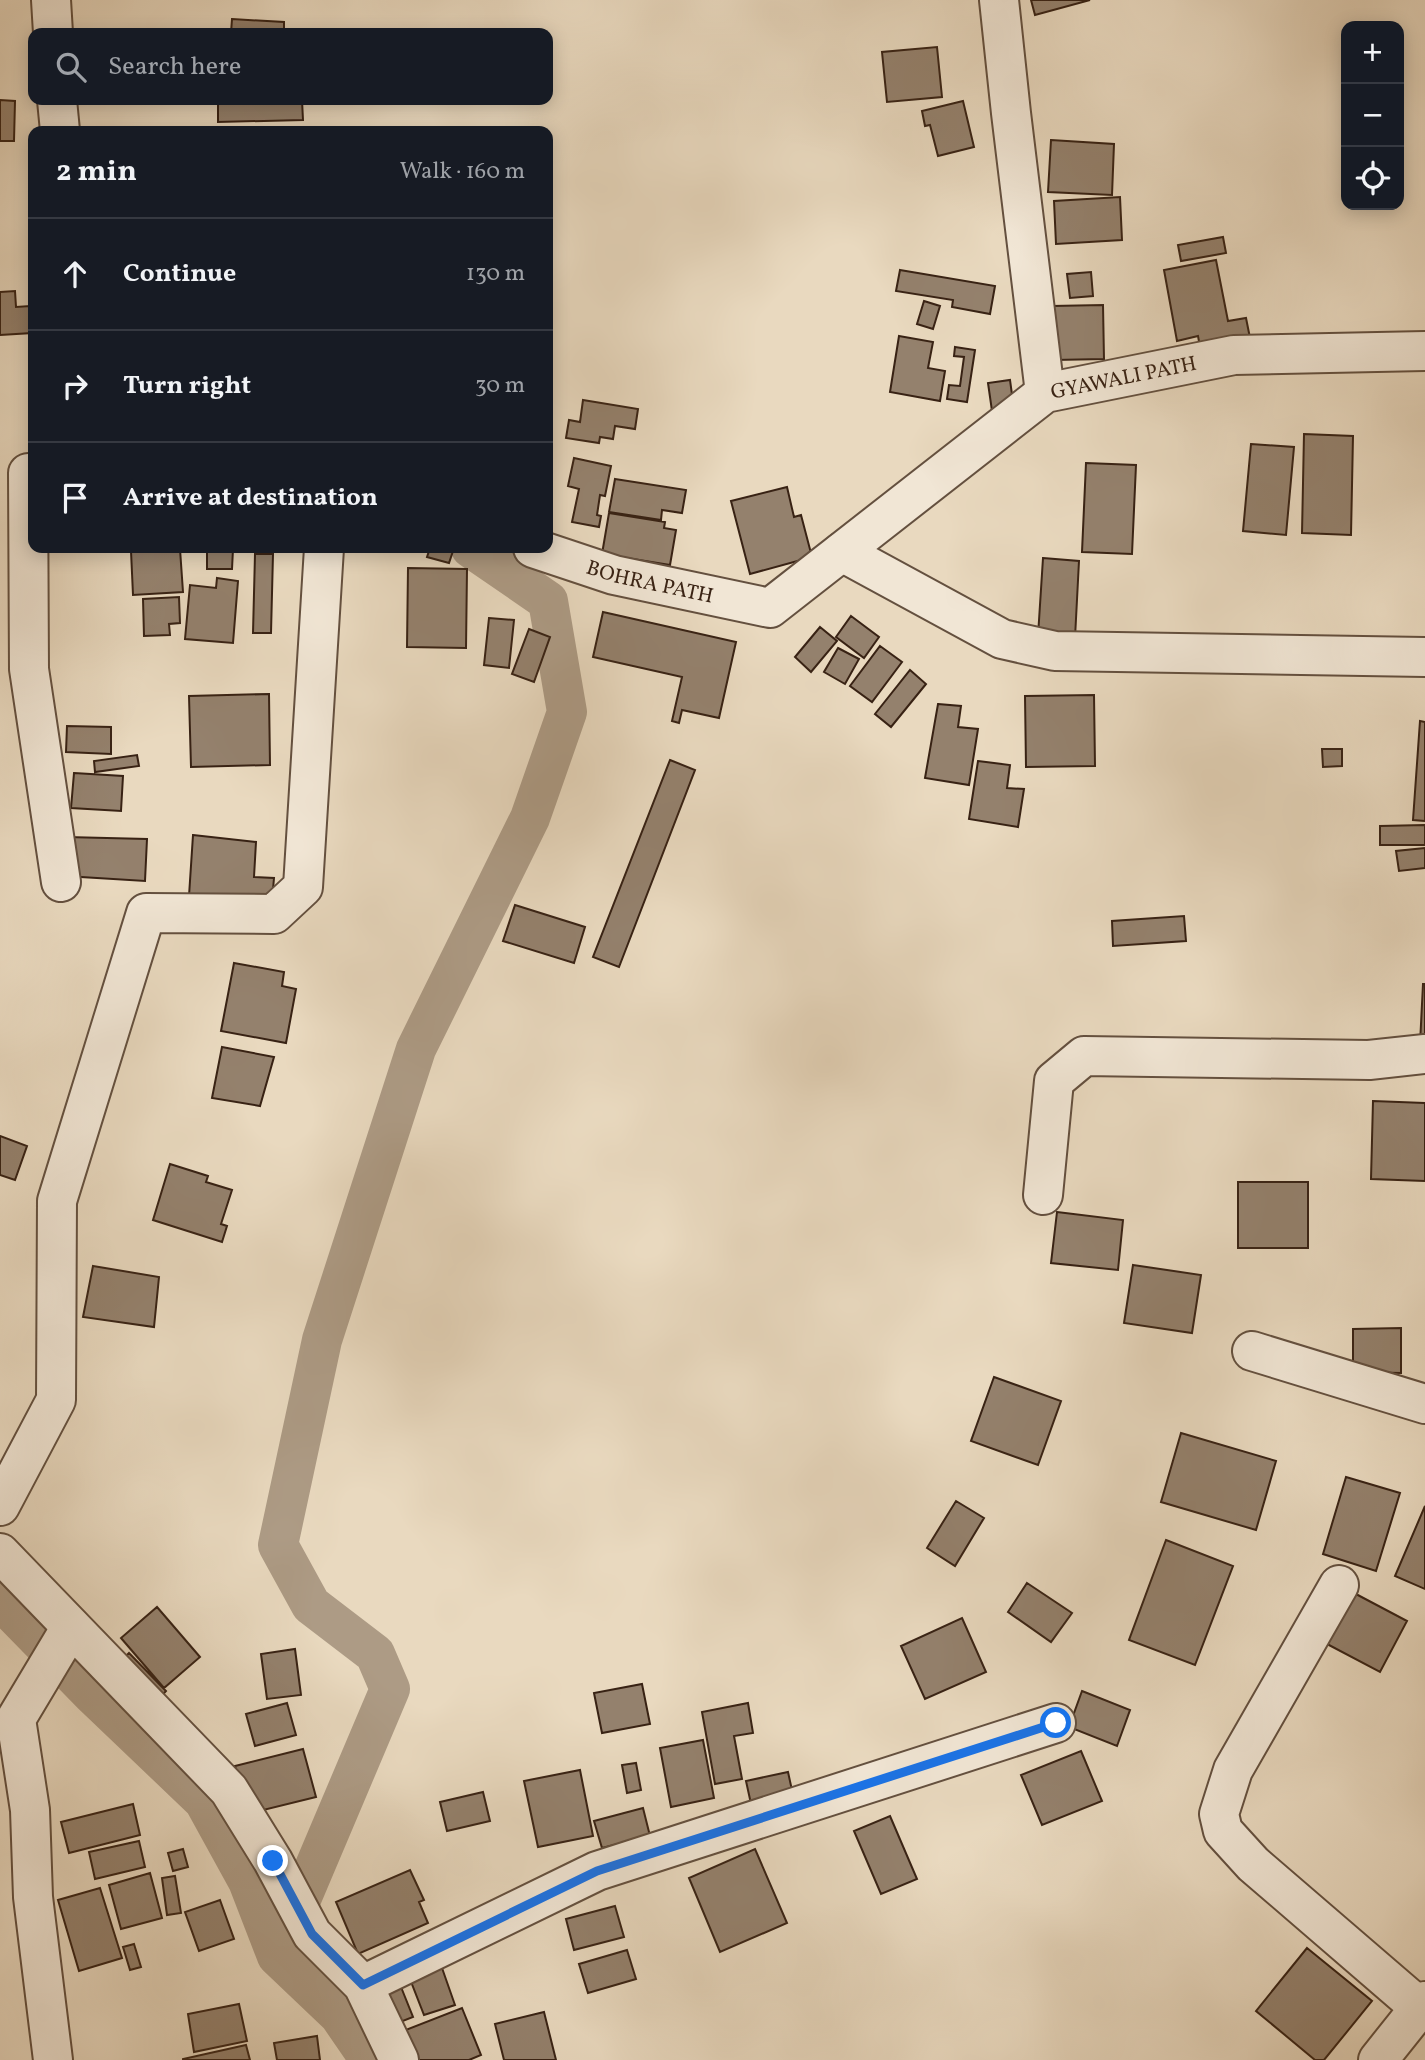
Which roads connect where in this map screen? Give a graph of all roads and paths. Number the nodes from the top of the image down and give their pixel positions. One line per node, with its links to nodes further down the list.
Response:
1 (51, 0): 3 (street)
2 (999, 0): 7 (street)
3 (53, 28)
4 (57, 105): 5 (street)
5 (60, 126)
6 (1425, 351): 7 (street, GYAWALI PATH)
7 (1045, 393): 9 (street, GYAWALI PATH)
8 (21, 473): 14 (street)
9 (842, 552): 12 (street, GYAWALI PATH); 13 (street)
10 (324, 553): 19 (street)
11 (548, 553): 12 (street, BOHRA PATH)
12 (770, 608)
13 (1425, 657)
14 (61, 882)
15 (1425, 1054): 16 (street)
16 (1043, 1195)
17 (1252, 1350): 18 (street)
18 (1425, 1404)
19 (0, 1506)
20 (0, 1553): 22 (street)
21 (1339, 1585): 25 (street)
22 (70, 1628): 24 (street); 26 (street)
23 (1056, 1723): 24 (street)
24 (363, 1985): 27 (street)
25 (1422, 2004): 28 (street)
26 (53, 2060)
27 (399, 2060)
28 (1378, 2060)

